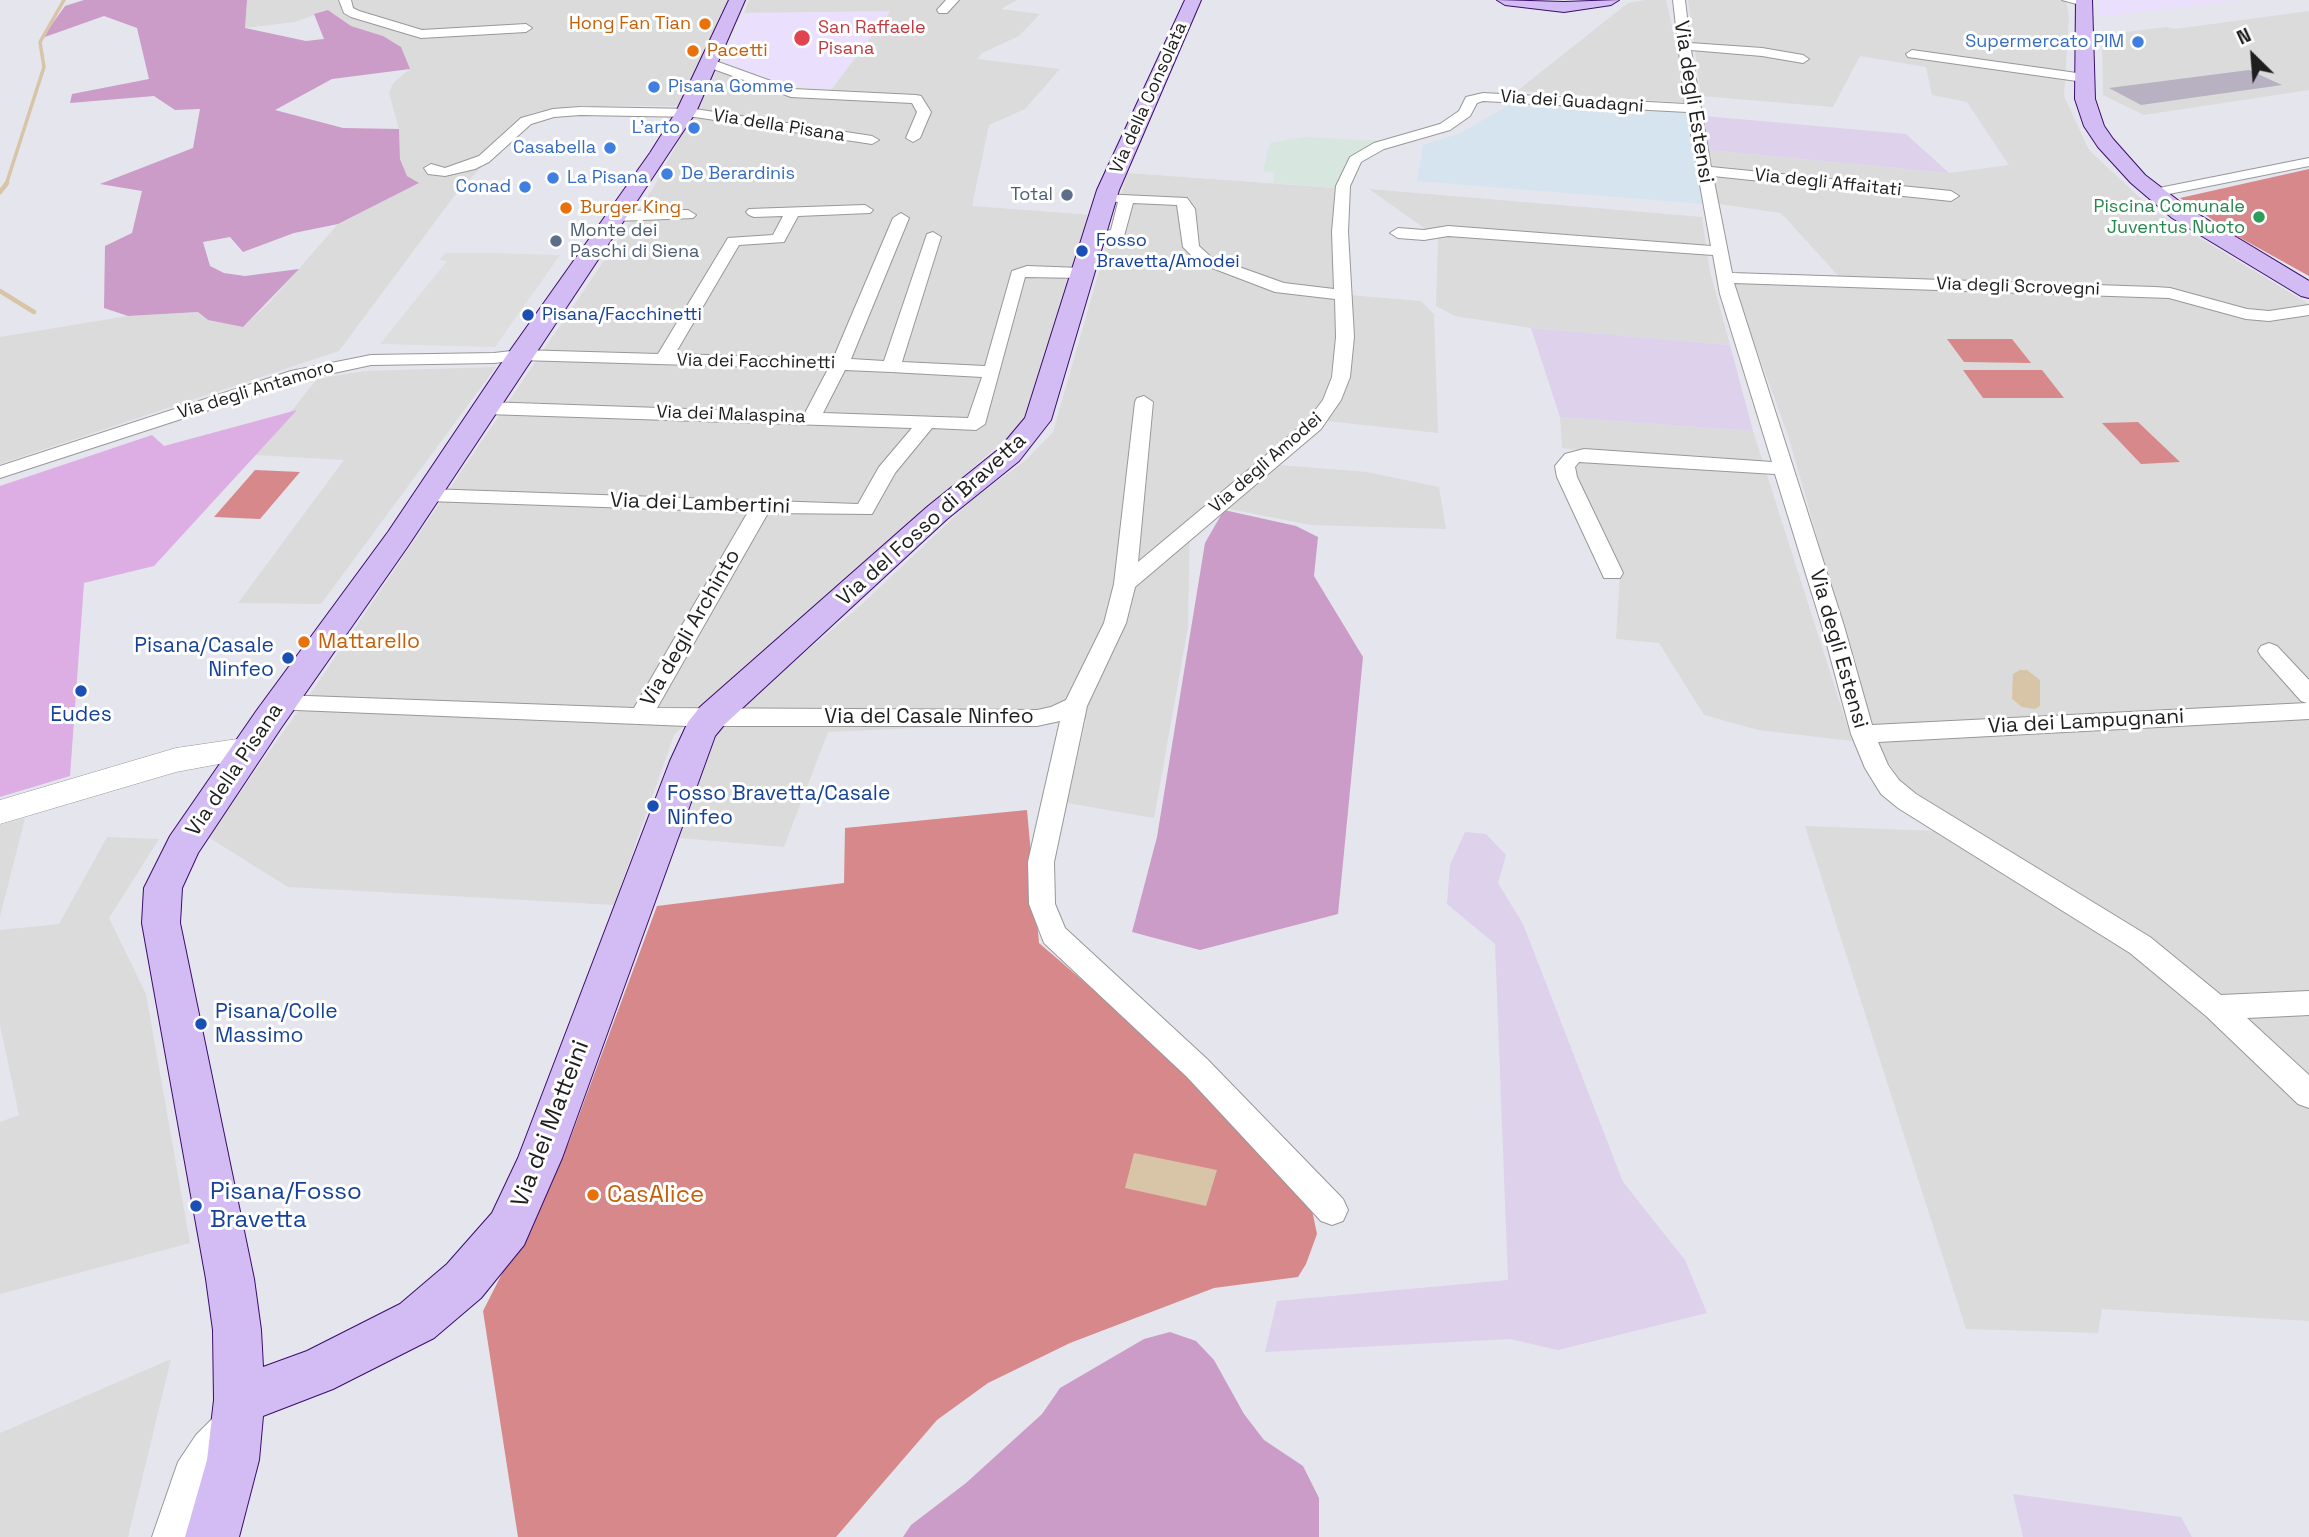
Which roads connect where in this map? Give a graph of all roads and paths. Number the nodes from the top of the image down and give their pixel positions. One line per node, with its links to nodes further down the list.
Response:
1 (345, 0): 10 (street)
2 (737, 0): 14 (main road, Via della Pisana)
3 (953, 0): 9 (street)
4 (1193, 0): 25 (main road, Via della Consolata)
5 (1505, 0): 6 (main road)
6 (1611, 0)
7 (1679, 0): 11 (street, Via degli Estensi)
8 (2079, 1): 15 (main road)
9 (943, 10)
10 (526, 28)
11 (1684, 46): 13 (street); 16 (street, Via degli Estensi)
12 (1912, 54): 15 (street)
13 (1803, 59)
14 (710, 63): 17 (main road, Via della Pisana); 18 (street)
15 (2084, 78): 23 (main road)
16 (1694, 107): 22 (street, Via degli Estensi); 38 (street, Via dei Guadagni)
17 (686, 112): 19 (street, Via della Pisana); 21 (street); 30 (main road, Via della Pisana)
18 (913, 138)
19 (872, 140)
20 (2309, 162): 23 (street)
21 (431, 167)
22 (1704, 171): 24 (street, Via degli Affaitati); 34 (street, Via degli Estensi)
23 (2154, 193): 37 (main road)
24 (1951, 196)
25 (1116, 197): 35 (main road, Via del Fosso di Bravetta); 38 (street)
26 (865, 210): 27 (street)
27 (793, 211): 28 (street); 41 (street)
28 (754, 212)
29 (688, 215): 30 (street)
30 (617, 216): 40 (main road, Via della Pisana)
31 (901, 218): 42 (street)
32 (1398, 233): 34 (street)
33 (933, 237): 43 (street)
34 (1718, 251): 36 (street, Via degli Estensi)
35 (1082, 273): 44 (street); 60 (main road, Via del Fosso di Bravetta)
36 (1724, 278): 39 (street, Via degli Scrovegni); 49 (street, Via degli Estensi)
37 (2309, 291)
38 (1342, 295): 54 (street, Via degli Amodei)
39 (2309, 310)
40 (520, 355): 41 (street, Via dei Facchinetti); 46 (main road, Via della Pisana); 50 (street, Via degli Antamoro)
41 (663, 360): 42 (street, Via dei Facchinetti)
42 (838, 364): 43 (street, Via dei Facchinetti); 47 (street)
43 (891, 367): 44 (street, Via dei Facchinetti)
44 (992, 372): 48 (street, Via dei Malaspina)
45 (1144, 402): 54 (street)
46 (486, 408): 47 (street, Via dei Malaspina); 51 (main road, Via della Pisana)
47 (812, 417): 48 (street, Via dei Malaspina)
48 (927, 422): 52 (street, Via dei Lambertini)
49 (1783, 468): 53 (street); 62 (street, Via degli Estensi)
50 (0, 472)
51 (428, 495): 52 (street, Via dei Lambertini); 61 (main road, Via della Pisana)
52 (762, 505): 59 (street, Via degli Archinto)
53 (1612, 573)
54 (1125, 584): 57 (street)
55 (2269, 651): 56 (street)
56 (2309, 695)
57 (1075, 706): 60 (street, Via del Casale Ninfeo); 69 (street)
58 (2309, 711): 62 (street, Via dei Lampugnani)
59 (641, 715): 60 (street, Via del Casale Ninfeo); 61 (street, Via del Casale Ninfeo)
60 (712, 716): 70 (main road, Via dei Matteini)
61 (267, 723): 63 (street); 64 (main road, Via della Pisana)
62 (1863, 734): 67 (street, Via degli Estensi)
63 (176, 760): 64 (street); 65 (street)
64 (218, 795): 70 (main road, Via della Pisana)
65 (0, 812)
66 (2309, 1003): 67 (street)
67 (2216, 1007): 68 (street, Via degli Estensi)
68 (2309, 1094)
69 (1332, 1210)
70 (238, 1410): 71 (street); 72 (main road, Via della Pisana)
71 (171, 1537)
72 (212, 1537)

